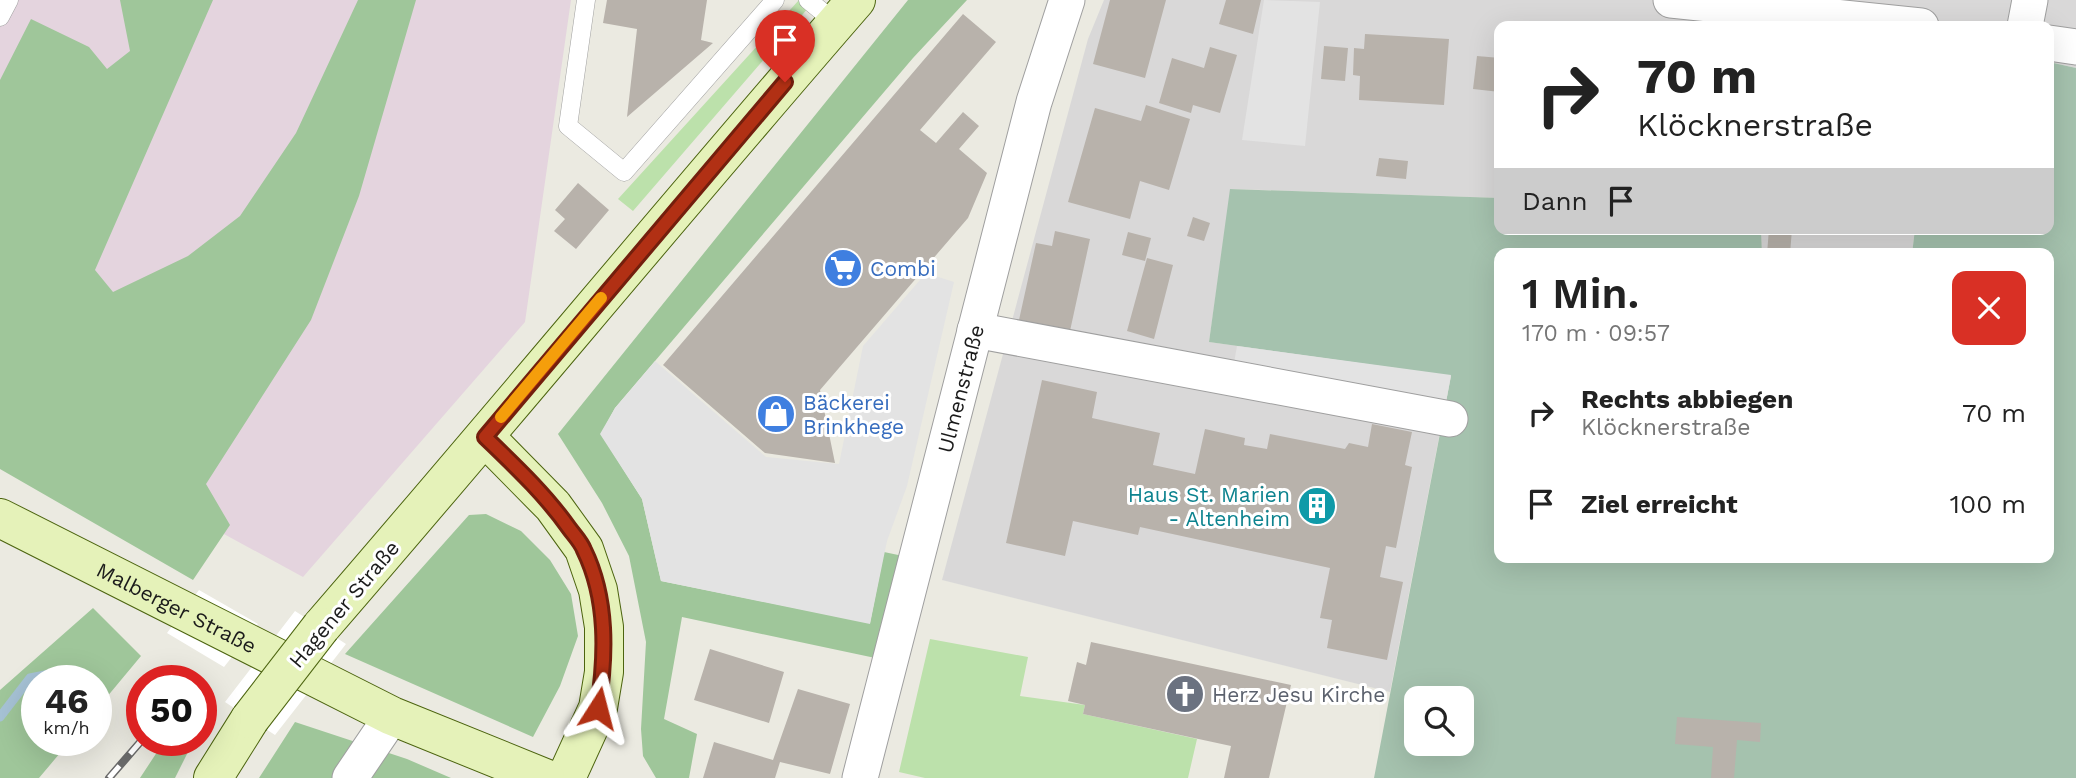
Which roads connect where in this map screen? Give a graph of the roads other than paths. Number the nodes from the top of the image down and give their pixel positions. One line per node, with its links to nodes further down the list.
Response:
1 (9, 0): 8 (lane)
2 (586, 0): 3 (lane)
3 (775, 0)
4 (1067, 0): 13 (street, Ulmenstraße)
5 (1671, 0): 9 (street)
6 (2030, 0): 10 (street)
7 (833, 8): 15 (main road, Hagener Straße)
8 (0, 17)
9 (1873, 21)
10 (2026, 21)
11 (2054, 44): 12 (street)
12 (2076, 47)
13 (975, 330): 14 (street); 22 (street, Ulmenstraße)
14 (1450, 419)
15 (485, 437): 18 (main road, Hagener Straße, bridge); 21 (main road)
16 (0, 518): 17 (main road, Malberger Straße)
17 (392, 716): 19 (street); 20 (main road, Malberger Straße)
18 (213, 778)
19 (350, 778)
20 (545, 778)
21 (566, 778)
22 (860, 778)

